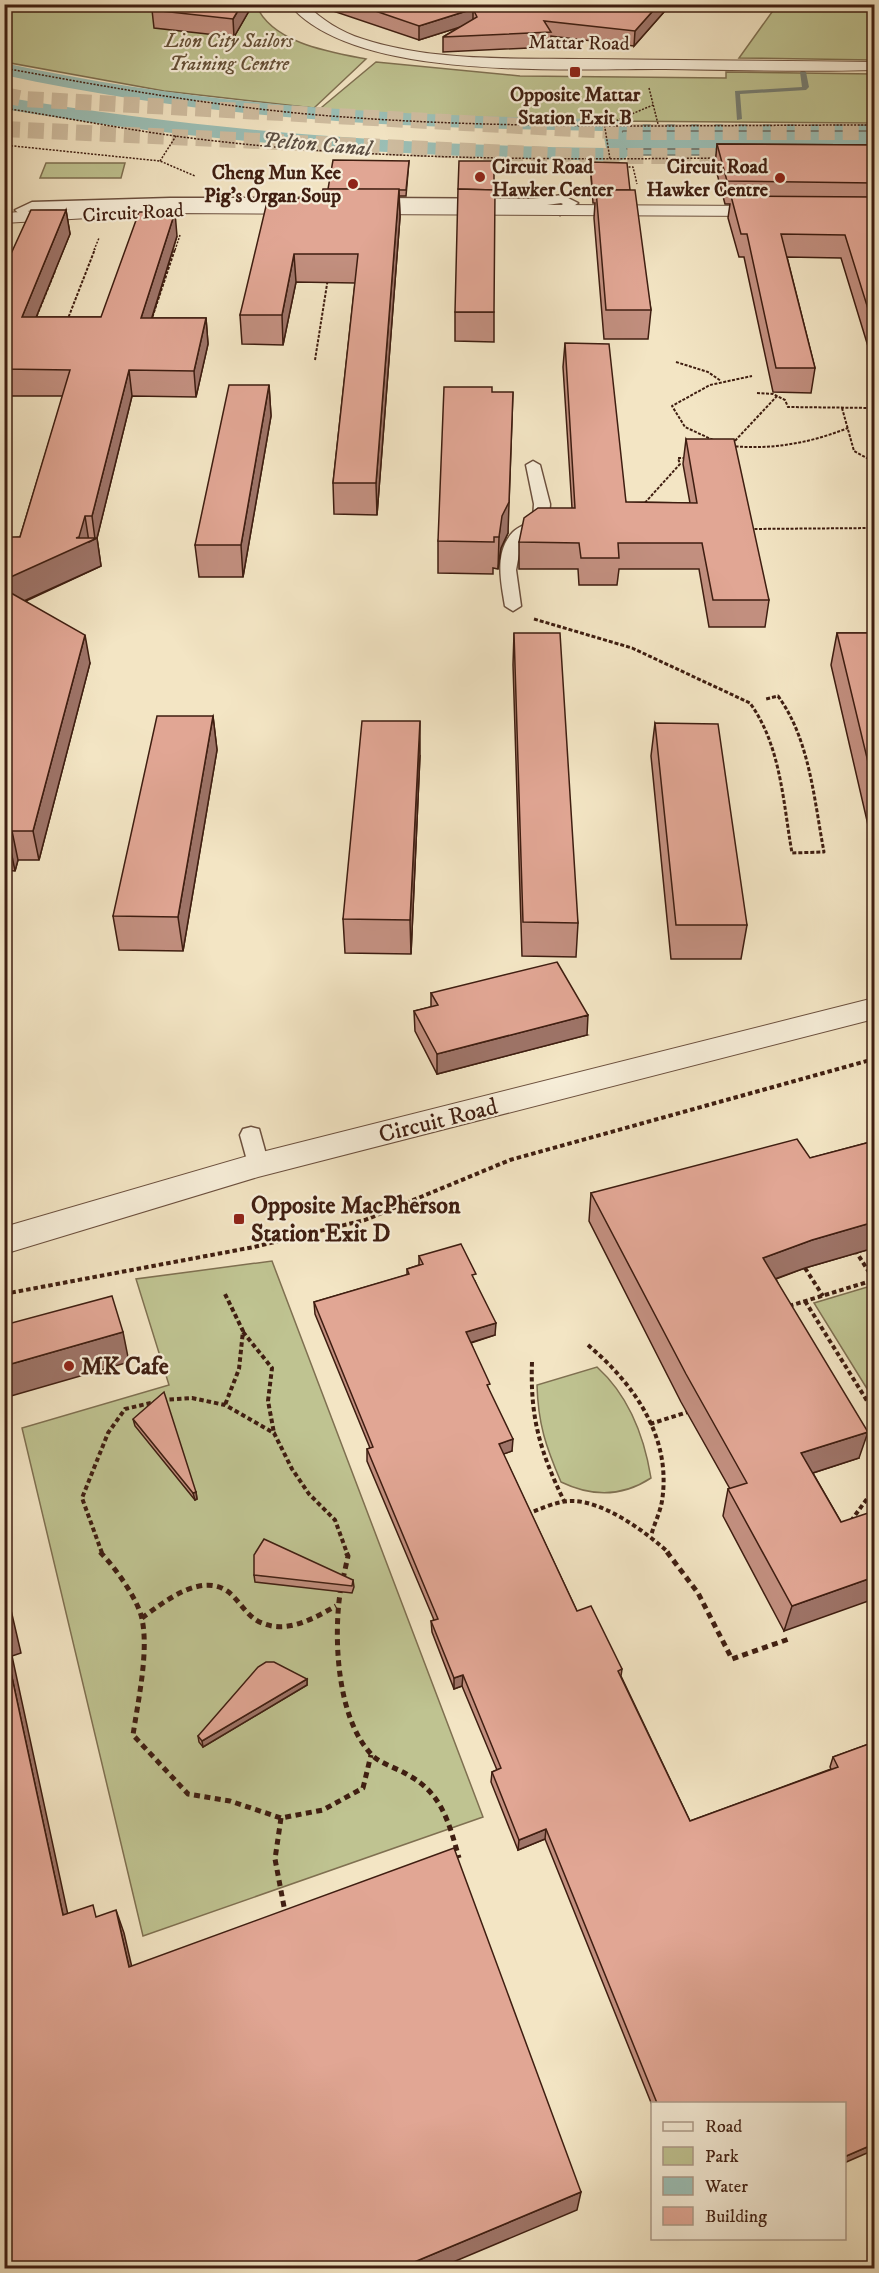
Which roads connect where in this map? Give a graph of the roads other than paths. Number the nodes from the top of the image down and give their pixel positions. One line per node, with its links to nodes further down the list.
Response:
1 (296, 4): 2 (street, Mattar Road)
2 (874, 66)
3 (794, 211): 4 (street, Circuit Road)
4 (4, 218)
5 (533, 465): 6 (lane)
6 (513, 606)
7 (874, 1009): 8 (street, Circuit Road)
8 (4, 1241)

